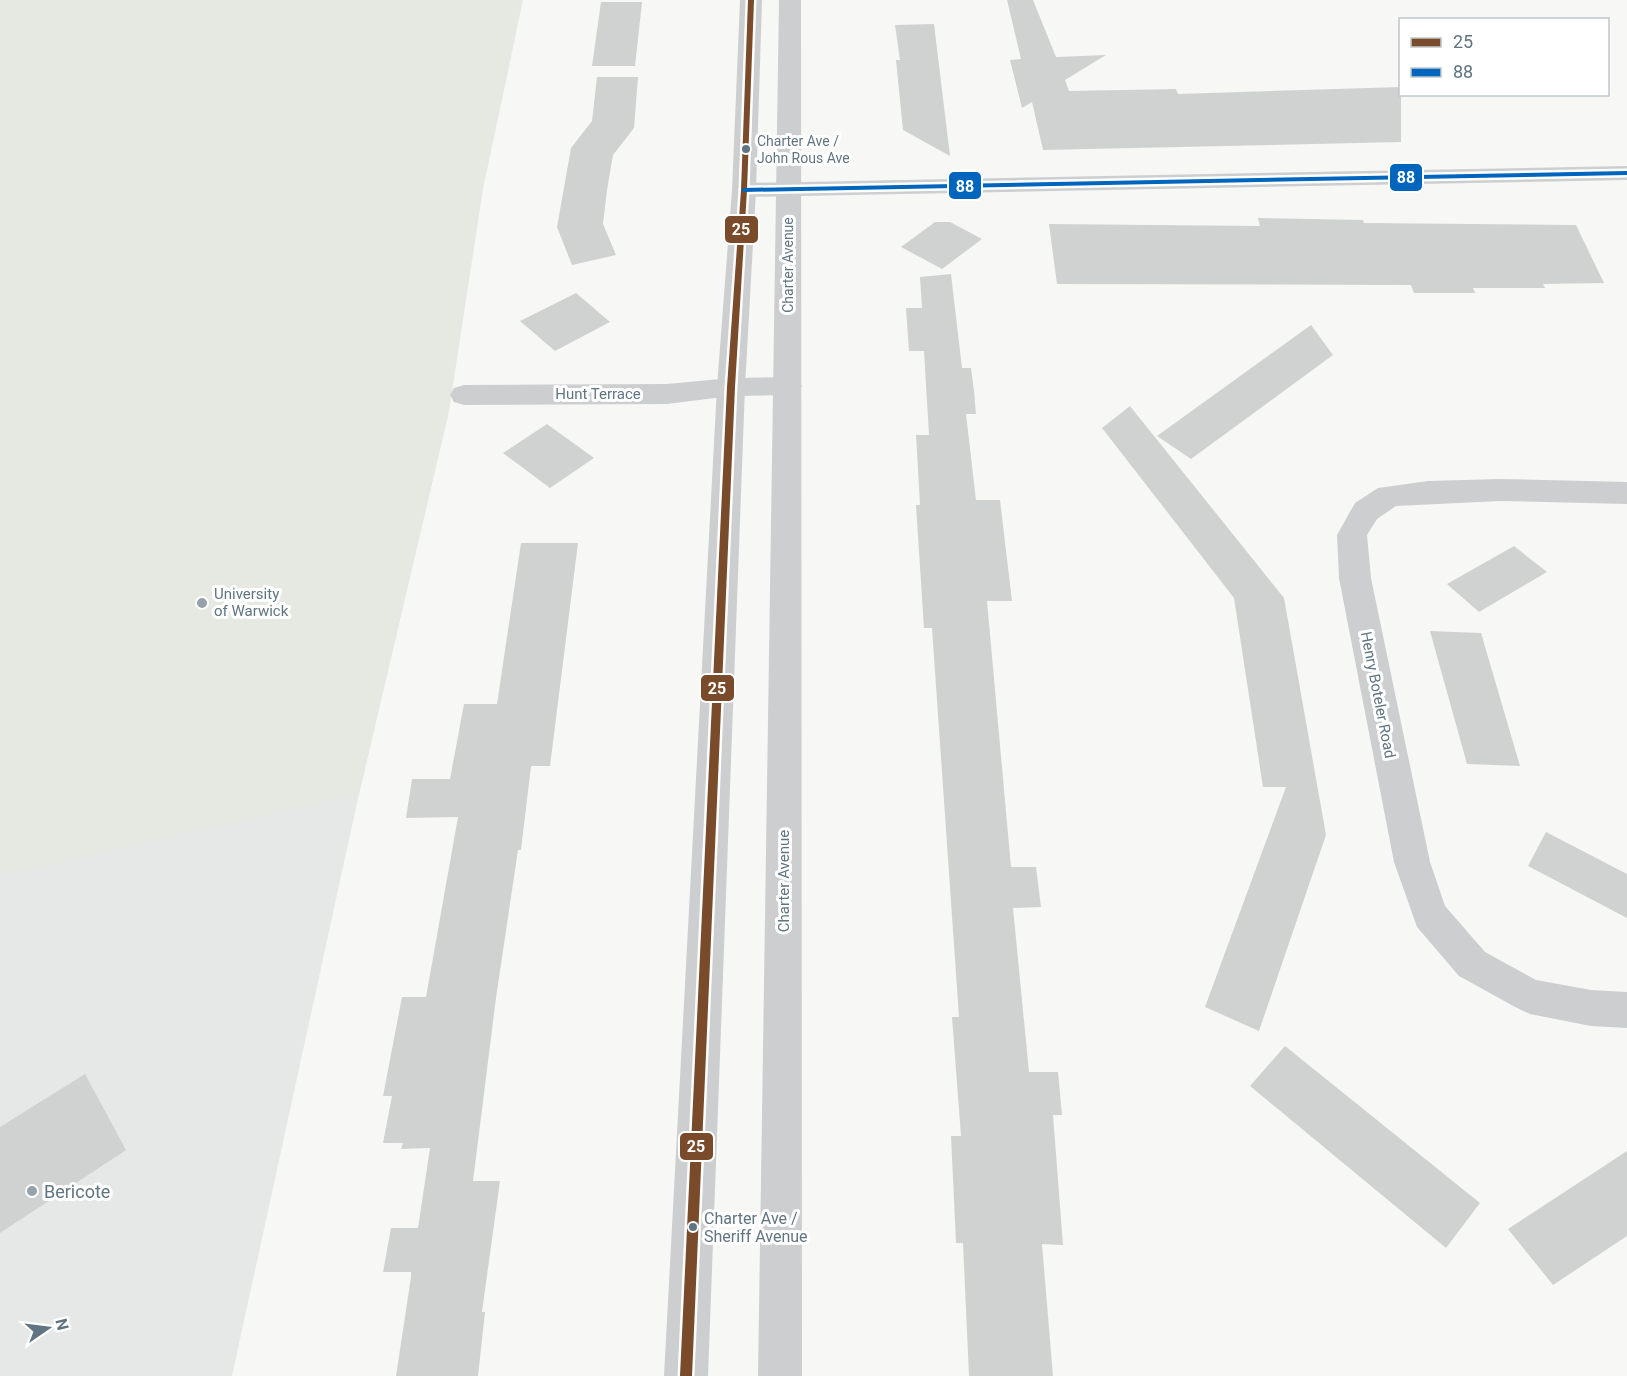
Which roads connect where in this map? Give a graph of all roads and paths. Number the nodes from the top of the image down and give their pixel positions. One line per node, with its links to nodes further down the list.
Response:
1 (751, 0): 5 (street)
2 (790, 0): 4 (street, Charter Avenue)
3 (1627, 173): 4 (street)
4 (787, 189): 5 (street); 6 (street, Charter Avenue)
5 (744, 190): 7 (street)
6 (788, 386): 7 (street); 12 (street, Charter Avenue)
7 (731, 387): 8 (street, Hunt Terrace); 11 (street)
8 (464, 395)
9 (1627, 493): 10 (street, Henry Boteler Road)
10 (1627, 1010)
11 (686, 1376)
12 (780, 1376)

